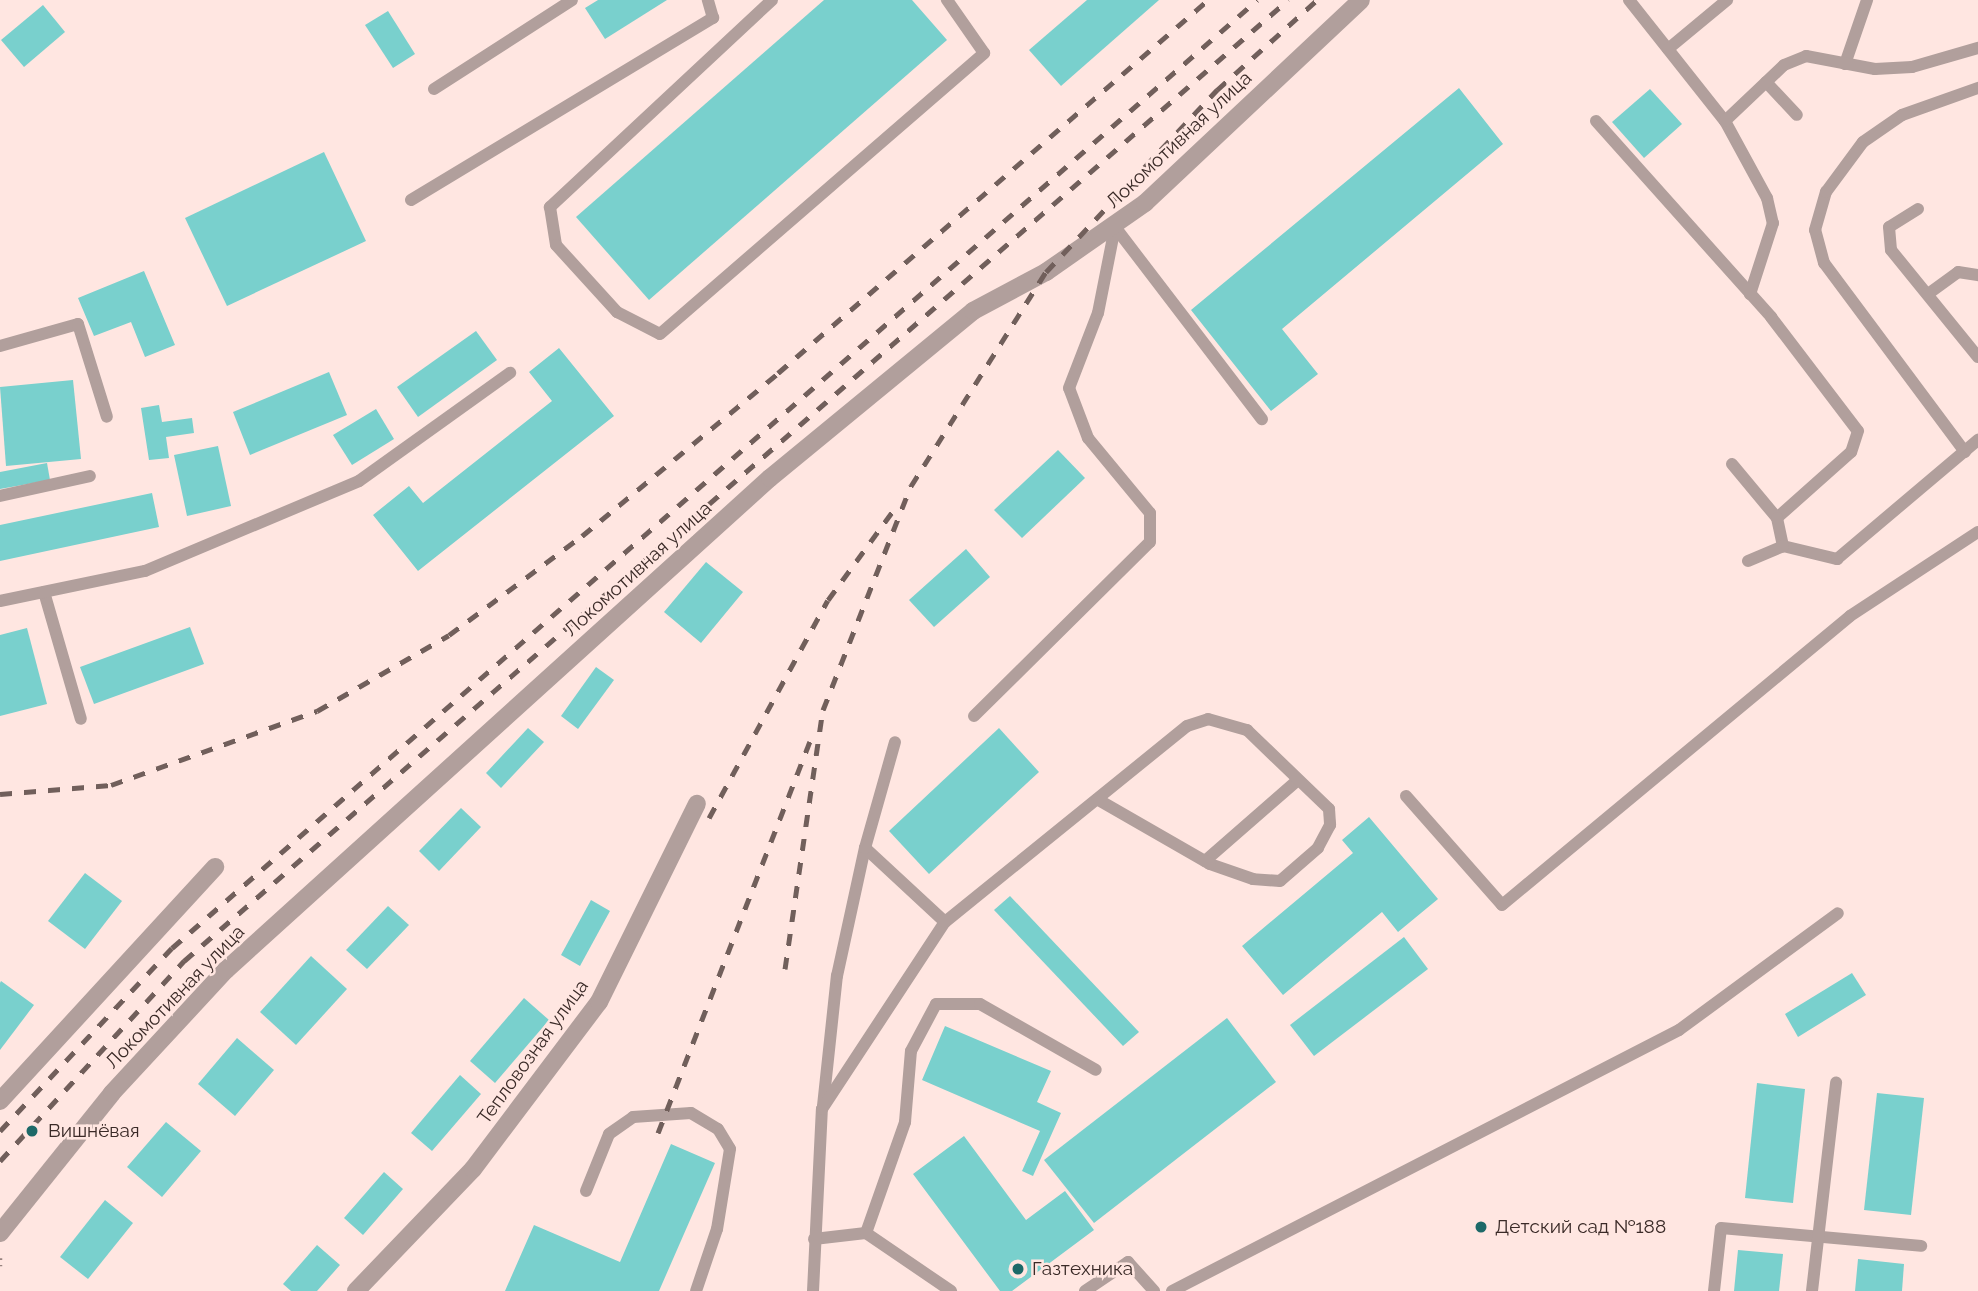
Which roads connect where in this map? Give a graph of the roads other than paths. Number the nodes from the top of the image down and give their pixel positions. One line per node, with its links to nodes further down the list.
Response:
1 (572, 0): 14 (lane)
2 (708, 0): 18 (lane)
3 (772, 0): 4 (lane)
4 (947, 0)
5 (1361, 0): 20 (street, Локомотивная улица)
6 (1629, 0): 10 (lane)
7 (1727, 0): 10 (lane)
8 (1867, 0): 11 (lane)
9 (1978, 48): 11 (lane)
10 (1668, 49): 17 (lane)
11 (1845, 64): 12 (lane)
12 (1766, 82): 15 (lane); 17 (lane)
13 (1978, 88): 30 (lane)
14 (434, 89)
15 (1797, 115)
16 (1596, 121): 22 (lane)
17 (1725, 121): 22 (lane)
18 (411, 200)
19 (1918, 209): 23 (lane)
20 (1115, 227): 28 (lane); 40 (lane); 57 (street, Локомотивная улица)
21 (1978, 275): 23 (lane)
22 (1750, 294): 34 (lane)
23 (1928, 294): 25 (lane)
24 (0, 346): 27 (lane)
25 (1978, 358)
26 (510, 373): 38 (lane)
27 (107, 417)
28 (1262, 419)
29 (1978, 440): 30 (lane)
30 (1965, 452): 36 (lane)
31 (1732, 464): 34 (lane)
32 (90, 477): 33 (lane)
33 (0, 496)
34 (1777, 518): 36 (lane)
35 (1978, 532): 44 (lane)
36 (1783, 546): 37 (lane)
37 (1748, 561)
38 (44, 592): 39 (lane); 41 (lane)
39 (0, 601)
40 (974, 716)
41 (81, 719)
42 (895, 742): 47 (lane)
43 (1298, 780): 45 (lane); 48 (lane); 48 (lane)
44 (1406, 796)
45 (1097, 799): 48 (lane); 51 (lane)
46 (697, 804): 62 (street, Тепловозная улица)
47 (865, 848): 51 (lane); 55 (lane)
48 (1205, 860)
49 (215, 867): 54 (street)
50 (1838, 913): 68 (lane)
51 (945, 922): 55 (lane)
52 (1096, 1070): 58 (lane)
53 (1836, 1082): 59 (lane)
54 (0, 1101)
55 (822, 1109): 60 (lane)
56 (586, 1191): 63 (lane)
57 (0, 1233)
58 (866, 1233): 60 (lane); 65 (lane)
59 (1818, 1237): 61 (lane); 69 (lane); 70 (lane)
60 (814, 1239): 64 (lane)
61 (1921, 1246)
62 (356, 1291)
63 (696, 1291)
64 (813, 1291)
65 (951, 1291)
66 (1085, 1291): 67 (lane)
67 (1154, 1291)
68 (1172, 1291)
69 (1714, 1291)
70 (1812, 1291)

